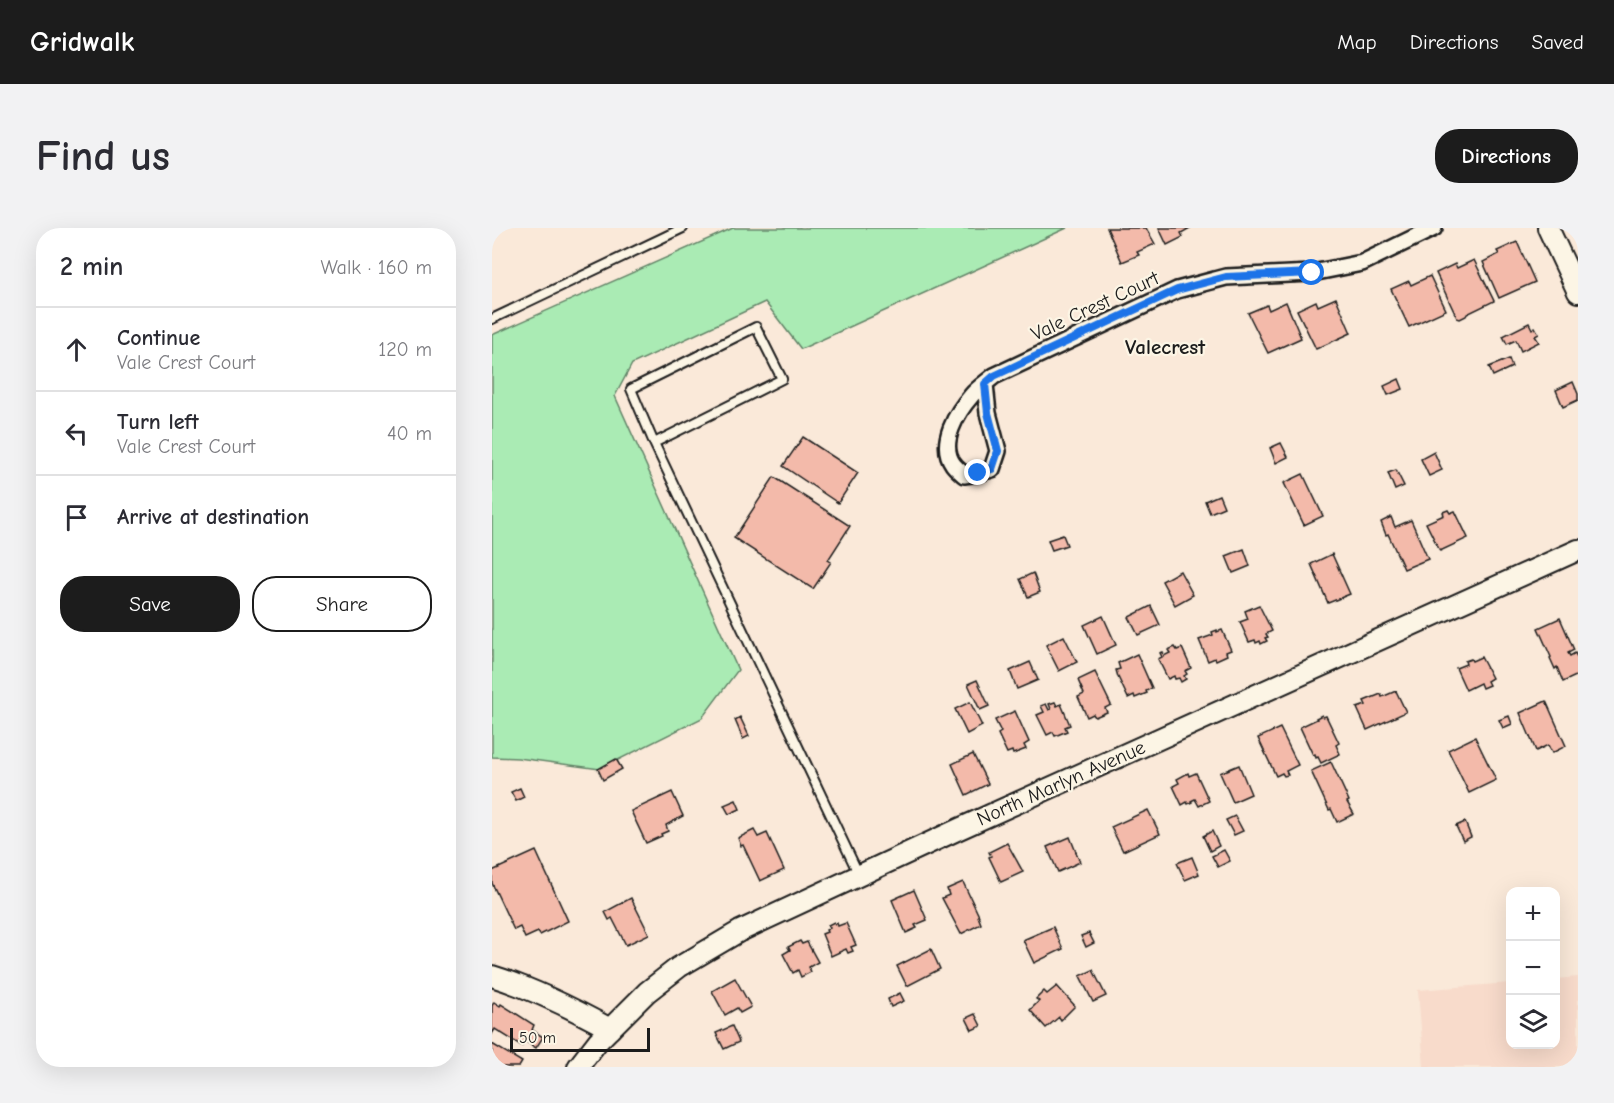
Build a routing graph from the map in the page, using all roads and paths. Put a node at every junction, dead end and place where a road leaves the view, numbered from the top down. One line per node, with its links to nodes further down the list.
1 (683, 228): 5 (lane)
2 (1434, 228): 6 (street, Vale Crest Court)
3 (1548, 228): 4 (street)
4 (1578, 292)
5 (492, 319)
6 (985, 384): 6 (street, Vale Crest Court)
7 (654, 443): 7 (lane); 9 (lane)
8 (1578, 550): 9 (street, North Marlyn Avenue)
9 (860, 876): 11 (street, North Marlyn Avenue)
10 (492, 976): 11 (street)
11 (610, 1029): 12 (street, North Marlyn Avenue)
12 (578, 1067)

